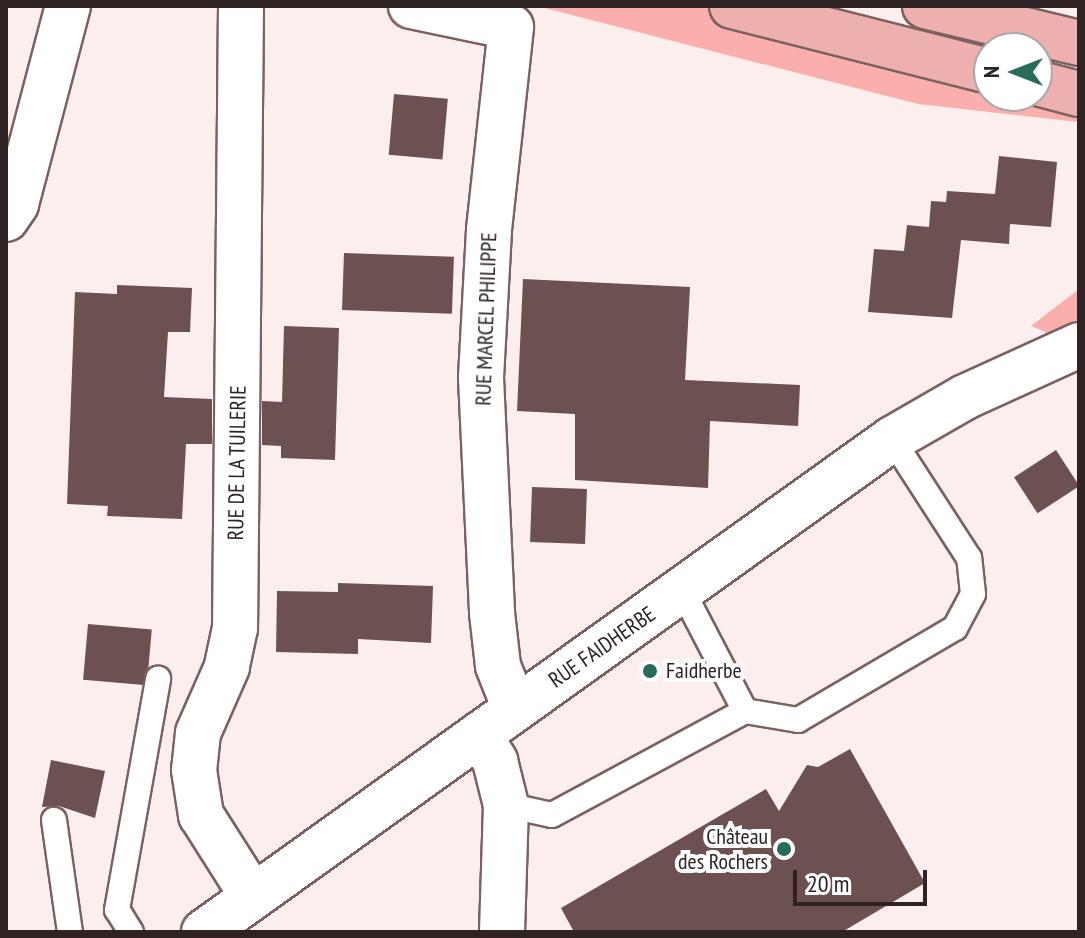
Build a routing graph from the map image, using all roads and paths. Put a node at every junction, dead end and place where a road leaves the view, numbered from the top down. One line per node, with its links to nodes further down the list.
1 (68, 6): 10 (street)
2 (241, 6): 22 (street, RUE DE LA TUILERIE)
3 (411, 6): 17 (street, RUE MARCEL PHILIPPE)
4 (732, 6): 7 (main road)
5 (925, 6): 6 (main road)
6 (1079, 43)
7 (973, 67)
8 (1053, 87): 9 (main road)
9 (1079, 94)
10 (6, 219)
11 (1079, 345): 13 (street, RUE FAIDHERBE)
12 (1079, 365): 13 (street, RUE FAIDHERBE)
13 (1010, 377): 14 (street, RUE FAIDHERBE)
14 (892, 439): 15 (street, RUE FAIDHERBE); 18 (lane)
15 (682, 590): 17 (street, RUE FAIDHERBE); 18 (lane)
16 (158, 679): 24 (lane)
17 (515, 709): 19 (street, RUE FAIDHERBE)
18 (745, 711): 20 (lane)
19 (479, 735): 20 (street); 22 (street, RUE FAIDHERBE)
20 (506, 805): 26 (street)
21 (54, 820): 23 (lane)
22 (253, 897): 25 (street, RUE FAIDHERBE)
23 (70, 932)
24 (131, 932)
25 (204, 932)
26 (502, 932)

